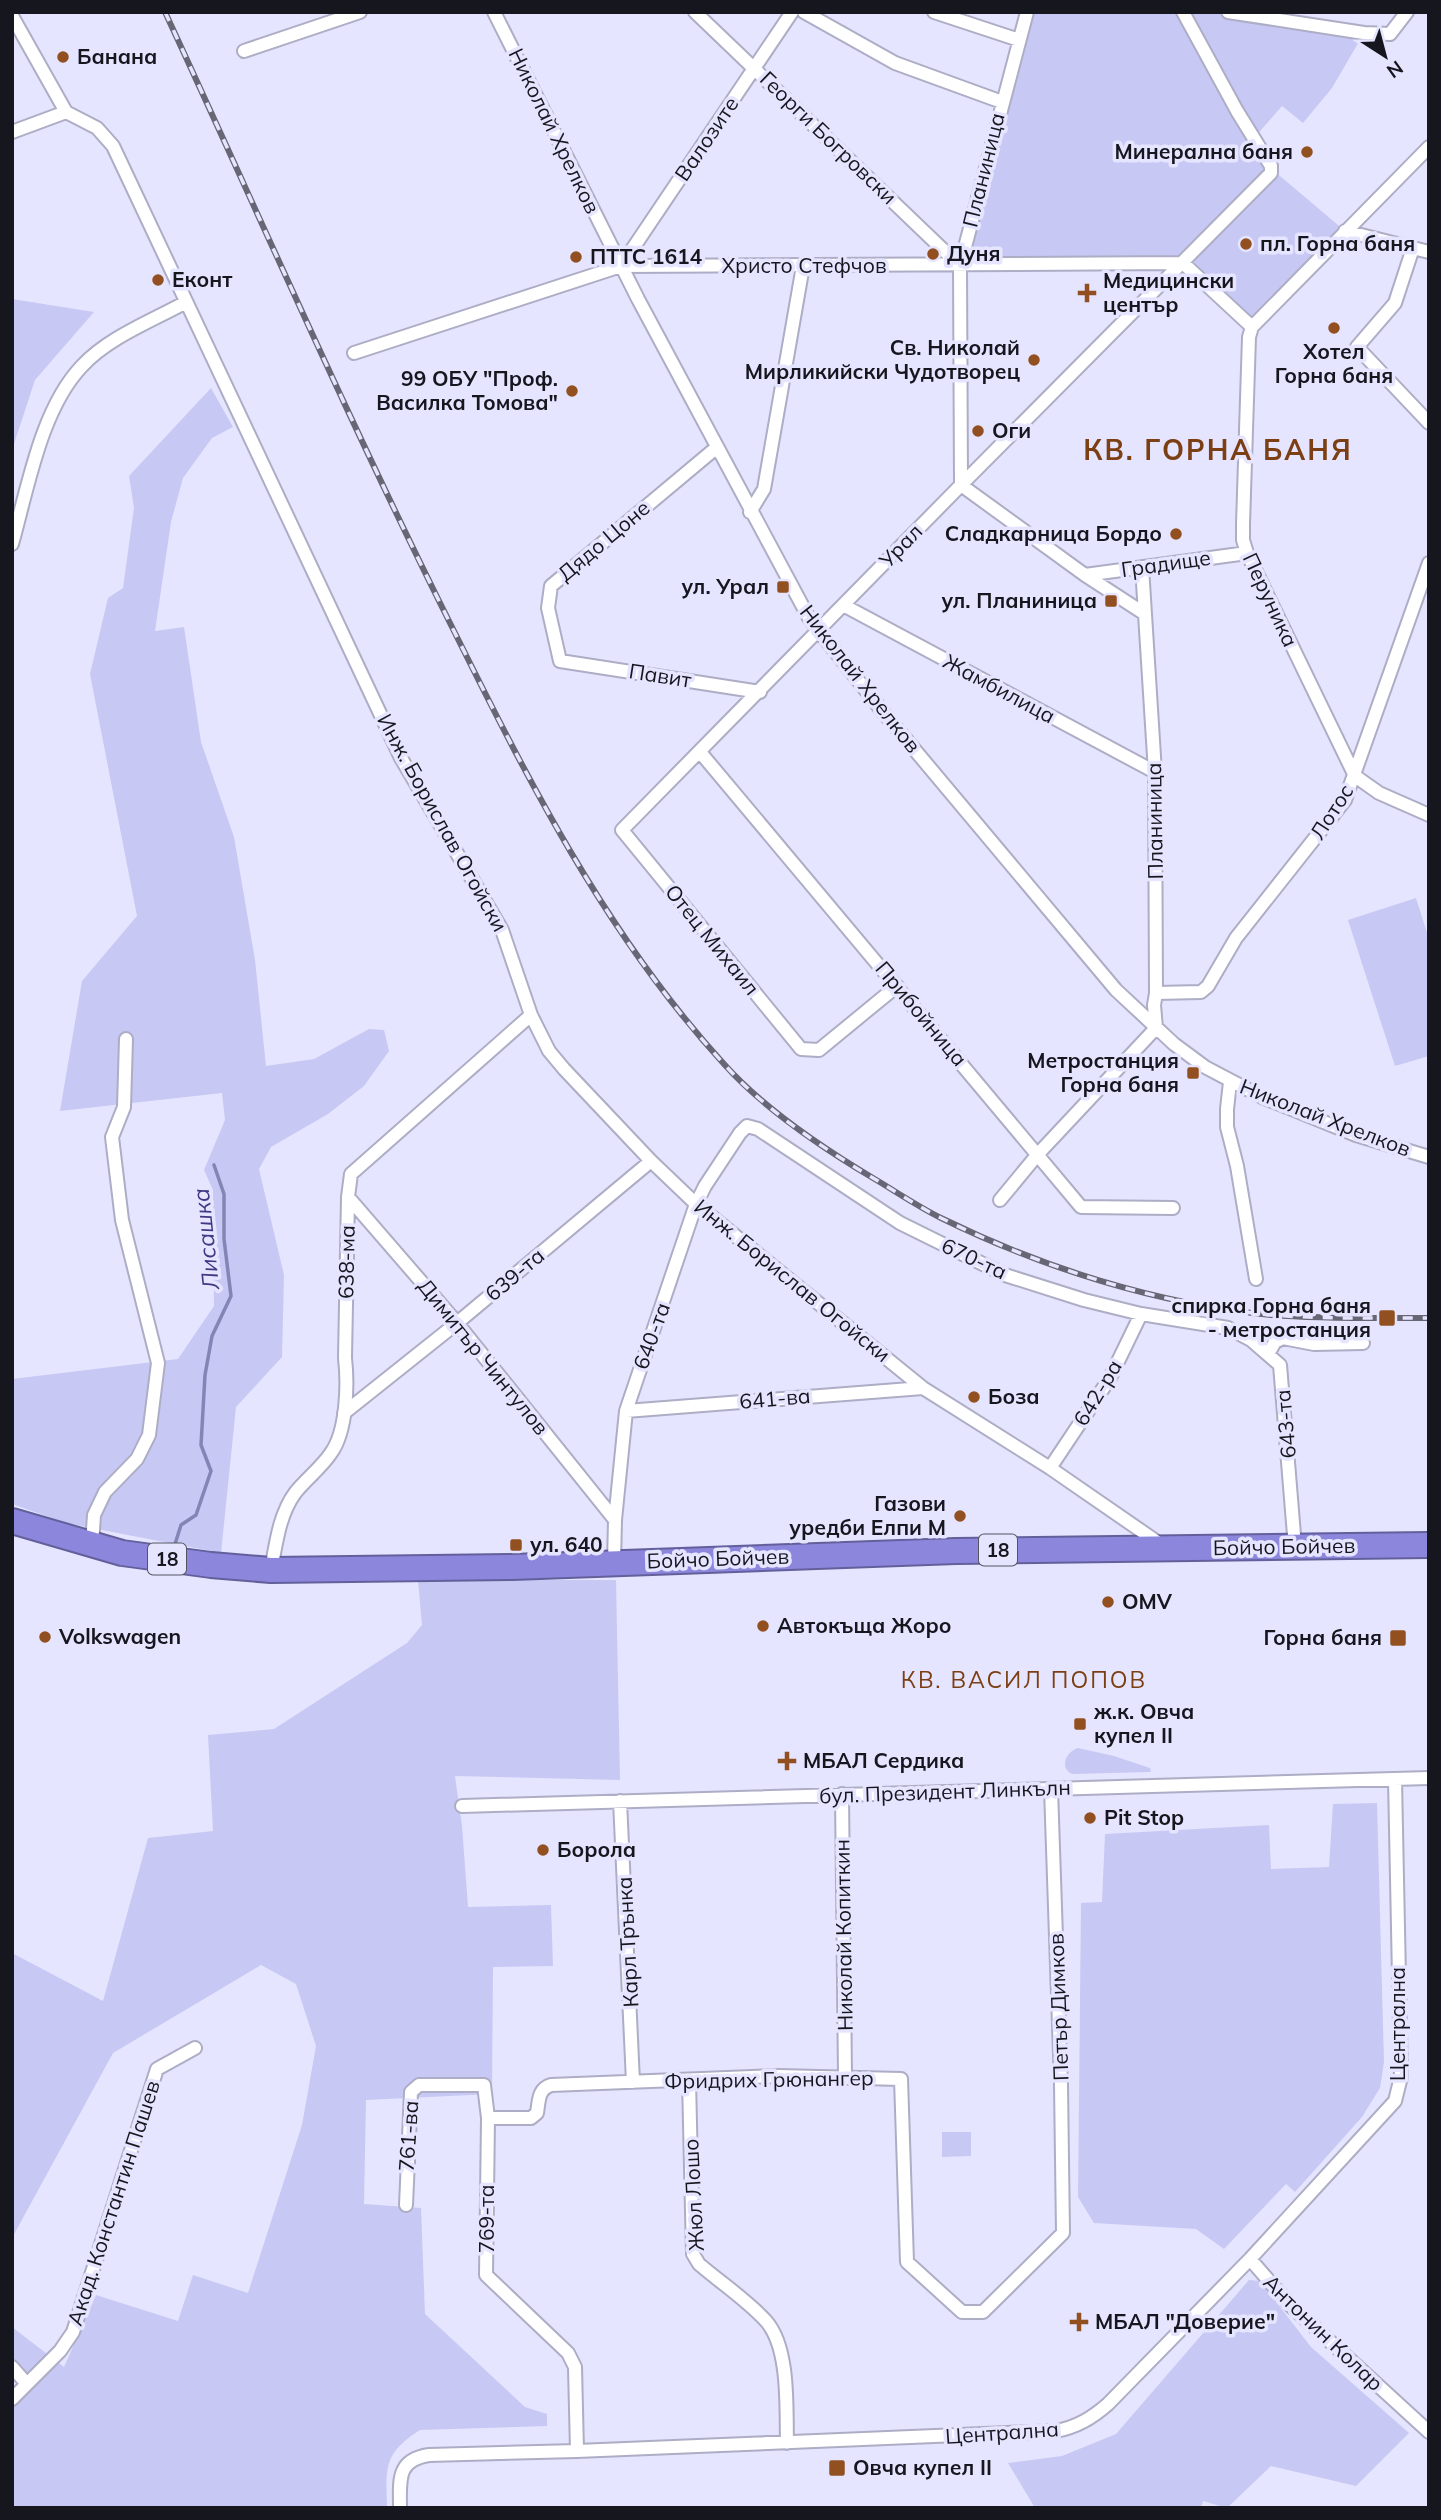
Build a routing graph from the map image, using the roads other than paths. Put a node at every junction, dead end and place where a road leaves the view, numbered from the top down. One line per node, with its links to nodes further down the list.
1 (360, 12): 14 (street)
2 (494, 12): 24 (street, Николай Хрелков)
3 (695, 12): 15 (street, Георги Богровски)
4 (792, 12): 15 (street, Валозите)
5 (804, 12): 16 (street)
6 (934, 12): 13 (street)
7 (1027, 12): 13 (street, Планиница)
8 (1183, 12): 23 (street, Урал)
9 (1228, 12): 12 (street)
10 (1407, 12): 12 (street)
11 (12, 16): 17 (street)
12 (1298, 18)
13 (1019, 40): 16 (street, Планиница)
14 (244, 51)
15 (755, 68): 24 (street, Валозите); 26 (street, Георги Богровски)
16 (1002, 102): 26 (street, Планиница)
17 (66, 112): 18 (street); 27 (street, Инж. Борислав Огойски)
18 (12, 132)
19 (1429, 147): 20 (street)
20 (1345, 231): 21 (street); 28 (street)
21 (1413, 248): 22 (street); 30 (street)
22 (1429, 252)
23 (1183, 263): 26 (street, Христо Стефчов); 28 (street); 32 (street, Урал)
24 (621, 266): 25 (street, Христо Стефчов); 29 (street, Христо Стефчов); 31 (street, Николай Хрелков)
25 (803, 266): 26 (street, Христо Стефчов); 33 (street)
26 (960, 266): 32 (street, Планиница)
27 (186, 302): 34 (street); 51 (street, Инж. Борислав Огойски)
28 (1252, 327): 35 (street, Перуника)
29 (354, 353)
30 (1429, 423)
31 (716, 448): 33 (street, Николай Хрелков); 42 (street, Дядо Цоне)
32 (961, 485): 38 (street); 39 (street, Урал)
33 (750, 512): 41 (street, Николай Хрелков)
34 (12, 544)
35 (1247, 553): 37 (street, Градище); 46 (street, Перуника)
36 (1429, 564): 46 (street, Лотос)
37 (1142, 567): 38 (street, Градище); 40 (street, Планиница)
38 (1085, 575): 40 (street)
39 (843, 606): 41 (street, Урал); 45 (street, Жамбилица)
40 (1145, 614): 45 (street, Планиница)
41 (818, 632): 43 (street, Урал); 52 (street, Николай Хрелков)
42 (560, 661): 43 (street, Павит)
43 (760, 692): 44 (street, Урал)
44 (699, 752): 48 (street, Урал); 49 (street, Прибойница)
45 (1155, 772): 50 (street, Планиница)
46 (1355, 776): 47 (street); 50 (street, Лотос)
47 (1429, 815)
48 (622, 830): 49 (street, Отец Михаил)
49 (897, 986): 56 (street, Прибойница)
50 (1156, 993): 52 (street, Планиница)
51 (531, 1015): 58 (street, Инж. Борислав Огойски); 59 (street, 638-ма)
52 (1156, 1028): 54 (street, Николай Хрелков); 56 (street)
53 (126, 1039): 75 (street)
54 (1230, 1082): 57 (street, Николай Хрелков); 63 (street)
55 (747, 1126): 61 (street, 640-та); 64 (street, 670-та)
56 (1038, 1154): 60 (street); 62 (street, Прибойница)
57 (1429, 1157)
58 (651, 1161): 61 (street, Инж. Борислав Огойски); 65 (street, 639-та)
59 (348, 1196): 65 (street, Димитър Чинтулов); 71 (street, 638-ма)
60 (1000, 1200)
61 (696, 1204): 69 (street, Инж. Борислав Огойски); 70 (street, 640-та)
62 (1173, 1208)
63 (1256, 1279)
64 (1141, 1314): 66 (street, 670-та); 72 (street, 642-ра)
65 (457, 1323): 71 (street, 639-та); 73 (street, Димитър Чинтулов)
66 (1228, 1328): 68 (street, 643-та)
67 (1363, 1343): 68 (street)
68 (1268, 1354): 77 (street, 643-та)
69 (923, 1388): 70 (street, 641-ва); 72 (street, Инж. Борислав Огойски)
70 (626, 1411): 73 (street, 640-та)
71 (344, 1413): 80 (street, 638-ма)
72 (1050, 1468): 78 (street, Инж. Борислав Огойски)
73 (615, 1520): 79 (street, 640-та)
74 (12, 1521): 75 (highway, Бойчо Бойчев / 18)
75 (92, 1544): 80 (highway, Бойчо Бойчев / 18)
76 (1429, 1545): 77 (highway, Бойчо Бойчев / 18)
77 (1295, 1547): 78 (highway, Бойчо Бойчев / 18)
78 (1166, 1548): 79 (highway, Бойчо Бойчев / 18)
79 (614, 1563): 80 (highway, Бойчо Бойчев / 18)
80 (271, 1570)
81 (1395, 1779): 82 (street, бул. Президент Линкълн); 83 (street, бул. Президент Линкълн); 93 (street, Централна)
82 (1429, 1779)
83 (1051, 1789): 84 (street, бул. Президент Линкълн); 94 (street, Петър Димков)
84 (842, 1794): 85 (street, бул. Президент Линкълн); 88 (street, Николай Копиткин)
85 (620, 1801): 86 (street, бул. Президент Линкълн); 90 (street, Карл Трънка)
86 (462, 1805)
87 (195, 2048): 96 (street, Акад. Константин Пашев)
88 (845, 2076): 89 (street, Фридрих Грюнангер); 94 (street, Фридрих Грюнангер)
89 (688, 2080): 90 (street, Фридрих Грюнангер); 99 (street, Жюл Лошо)
90 (634, 2082): 91 (street, Фридрих Грюнангер)
91 (488, 2118): 92 (street, 761-ва); 100 (street, 769-та)
92 (405, 2205)
93 (1250, 2259): 98 (street, Антонин Колар); 99 (street, Централна)
94 (961, 2312)
95 (12, 2367): 96 (street)
96 (27, 2384): 97 (street, Акад. Константин Пашев)
97 (12, 2399)
98 (1429, 2432)
99 (787, 2443): 100 (street, Централна)
100 (577, 2451): 101 (street, Централна)
101 (400, 2508)

